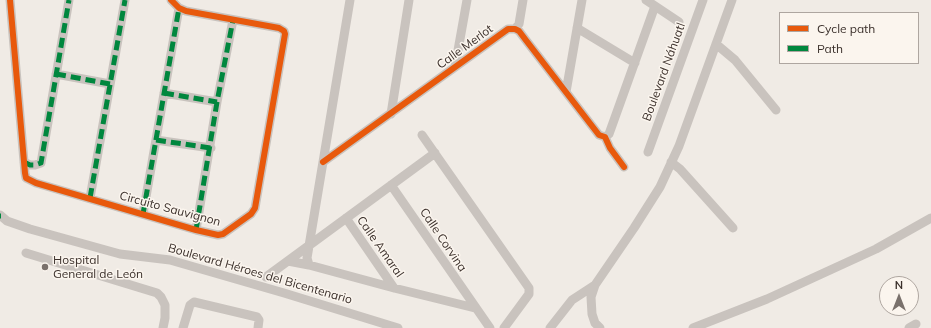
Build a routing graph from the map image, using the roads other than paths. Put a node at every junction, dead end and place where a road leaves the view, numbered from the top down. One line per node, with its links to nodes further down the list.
1 (10, 0): 37 (street, Circuito Sauvignon)
2 (69, 0): 22 (street)
3 (125, 0): 23 (street)
4 (170, 0): 14 (street, Circuito Sauvignon)
5 (350, 0): 32 (street)
6 (409, 0): 28 (street)
7 (467, 0): 21 (street, Calle Merlot)
8 (523, 0): 18 (street)
9 (582, 0): 17 (street)
10 (646, 0): 13 (street)
11 (703, 0): 35 (street, Boulevard Náhuatl)
12 (732, 0): 19 (street)
13 (655, 6): 16 (street); 20 (street)
14 (179, 8): 15 (street, Circuito Sauvignon); 25 (street)
15 (233, 20): 26 (street); 49 (street, Circuito Sauvignon)
16 (679, 22)
17 (577, 28): 20 (street); 24 (street)
18 (515, 29): 21 (street, Calle Merlot); 24 (street)
19 (716, 44): 27 (street); 39 (street)
20 (635, 63): 30 (street)
21 (455, 67): 28 (street, Calle Merlot)
22 (56, 74): 23 (street); 37 (street)
23 (110, 84): 42 (street)
24 (566, 92): 30 (street)
25 (164, 93): 26 (street); 31 (street)
26 (217, 102): 33 (street)
27 (776, 110)
28 (391, 114): 34 (street, Calle Merlot)
29 (422, 135): 36 (street)
30 (605, 137): 40 (street)
31 (156, 140): 33 (street); 43 (street)
32 (327, 142): 34 (street); 38 (street)
33 (211, 148): 49 (street)
34 (338, 152): 38 (street, Calle Merlot)
35 (648, 152)
36 (434, 153): 41 (street); 65 (street)
37 (24, 162): 42 (street, Circuito Sauvignon)
38 (323, 162): 47 (street)
39 (671, 162): 48 (street); 56 (street)
40 (624, 167)
41 (391, 185): 45 (street); 58 (street, Calle Corvina)
42 (90, 198): 43 (street, Circuito Sauvignon)
43 (143, 214): 49 (street, Circuito Sauvignon)
44 (0, 215): 63 (street, Boulevard Héroes del Bicentenario)
45 (346, 218): 50 (street); 57 (street, Calle Amaral)
46 (931, 218): 67 (street)
47 (314, 221): 50 (street); 51 (street)
48 (733, 228)
49 (196, 230)
50 (326, 233): 51 (street)
51 (309, 245): 53 (street); 54 (street)
52 (26, 253): 60 (street)
53 (288, 261): 54 (street); 55 (street)
54 (309, 265): 57 (street)
55 (266, 277)
56 (595, 285): 59 (street); 66 (street)
57 (394, 288): 58 (street)
58 (476, 308): 64 (street, Calle Corvina)
59 (596, 326)
60 (163, 328)
61 (183, 328): 62 (street)
62 (258, 328)
63 (398, 328)
64 (490, 328)
65 (504, 328)
66 (550, 328)
67 (693, 328)

